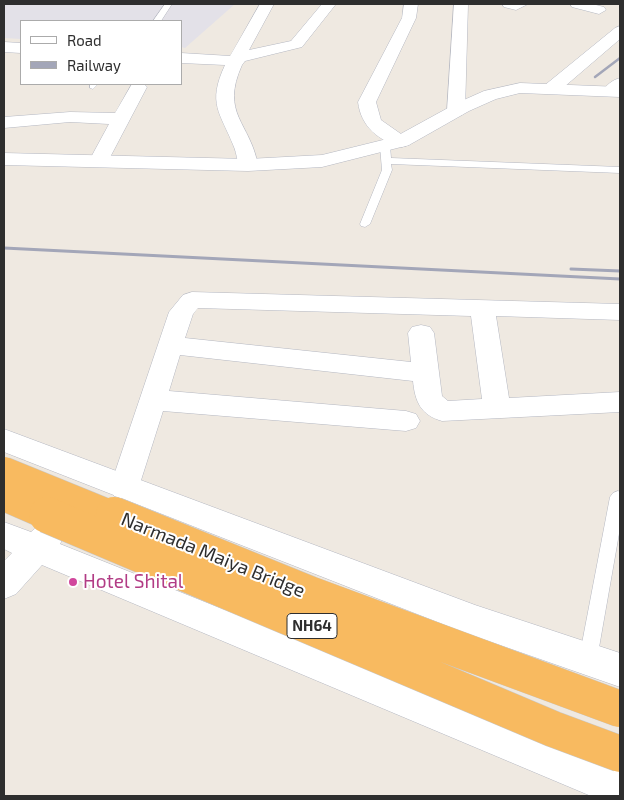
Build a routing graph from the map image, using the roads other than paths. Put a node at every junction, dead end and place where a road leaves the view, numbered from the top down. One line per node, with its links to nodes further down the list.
1 (168, 4): 10 (lane)
2 (267, 4): 15 (street)
3 (329, 4): 15 (street)
4 (411, 4): 22 (street)
5 (509, 4): 6 (street)
6 (521, 4)
7 (577, 4): 9 (street)
8 (461, 9): 19 (street)
9 (599, 10)
10 (158, 20)
11 (615, 36): 17 (street)
12 (4, 47): 13 (street)
13 (20, 48)
14 (182, 58): 15 (street)
15 (238, 59): 25 (street)
16 (138, 87): 20 (street)
17 (551, 89): 18 (street); 19 (street)
18 (617, 89)
19 (456, 111): 22 (street)
20 (121, 119): 21 (street); 24 (street)
21 (4, 123)
22 (391, 149): 25 (street); 26 (lane); 27 (lane)
23 (4, 159): 24 (street)
24 (99, 161): 25 (street)
25 (248, 165)
26 (620, 170)
27 (364, 224)
28 (482, 307): 29 (street); 31 (street); 35 (street)
29 (620, 312)
30 (421, 333): 32 (street)
31 (171, 346): 32 (street); 33 (street)
32 (424, 373): 35 (street)
33 (153, 400): 36 (street); 40 (street)
34 (620, 402): 35 (street)
35 (498, 409)
36 (406, 421)
37 (4, 440): 38 (street)
38 (74, 467): 40 (street); 43 (street)
39 (4, 471): 47 (highway, Narmada Maiya Bridge / NH64, bridge)
40 (116, 483): 43 (street); 45 (street)
41 (4, 496): 48 (highway, NH64, bridge)
42 (618, 497): 45 (lane)
43 (12, 538): 44 (street); 49 (street)
44 (4, 584)
45 (588, 659): 46 (street)
46 (620, 670)
47 (620, 709)
48 (620, 754)
49 (620, 788)

